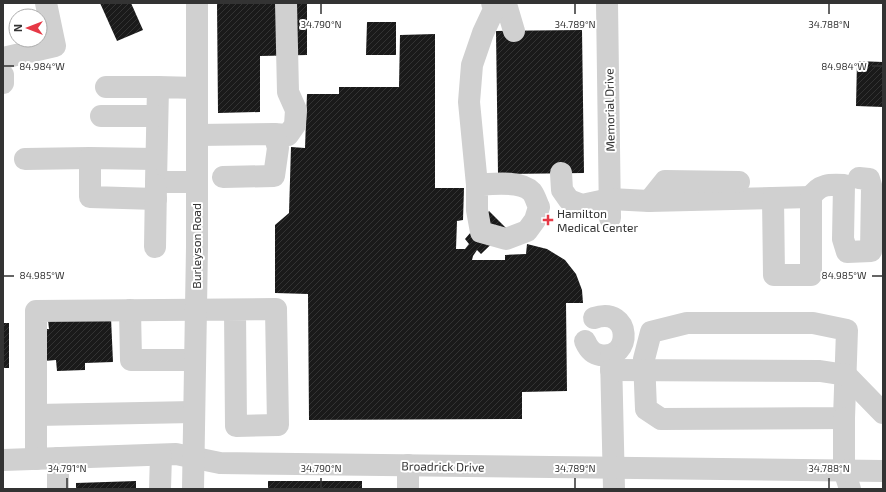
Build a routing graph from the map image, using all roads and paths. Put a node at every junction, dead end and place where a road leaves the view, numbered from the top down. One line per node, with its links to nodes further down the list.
1 (46, 3): 7 (street)
2 (197, 3): 12 (street, Burleyson Road)
3 (286, 3): 15 (street)
4 (495, 3): 6 (street); 25 (street)
5 (607, 3): 30 (street, Memorial Drive)
6 (514, 31)
7 (3, 58)
8 (3, 75): 9 (street)
9 (3, 83)
10 (106, 87): 11 (street)
11 (158, 88): 12 (street); 14 (street)
12 (197, 88): 16 (street, Burleyson Road)
13 (101, 116): 14 (street)
14 (158, 116): 19 (street)
15 (274, 134): 16 (street); 21 (street)
16 (197, 135): 23 (street, Burleyson Road)
17 (90, 158): 18 (street); 19 (street); 26 (street)
18 (25, 159)
19 (156, 159): 26 (street)
20 (561, 173): 30 (street)
21 (223, 177)
22 (859, 178): 27 (street)
23 (197, 182): 26 (street); 33 (street, Burleyson Road)
24 (739, 182): 29 (street)
25 (477, 185)
26 (156, 190): 31 (street)
27 (811, 197): 28 (street); 28 (street)
28 (773, 198): 29 (street)
29 (649, 202): 30 (street)
30 (610, 208)
31 (155, 247)
32 (130, 310): 33 (street); 37 (street); 43 (street)
33 (196, 310): 34 (street); 37 (street, Burleyson Road)
34 (235, 310): 34 (street)
35 (594, 318): 38 (street)
36 (585, 341): 38 (street)
37 (195, 360): 41 (street, Burleyson Road)
38 (611, 362): 39 (street); 51 (street)
39 (644, 370): 40 (street); 40 (street); 44 (street)
40 (846, 376): 42 (street); 44 (street)
41 (194, 412): 43 (street); 47 (street, Burleyson Road)
42 (883, 413)
43 (36, 415): 48 (street)
44 (844, 418): 53 (street)
45 (160, 455): 46 (street, Broadrick Drive); 47 (street, Broadrick Drive); 55 (street)
46 (58, 458): 48 (street, Broadrick Drive); 54 (street)
47 (193, 458): 50 (street, Broadrick Drive); 56 (street, Burleyson Road)
48 (36, 459): 49 (street, Broadrick Drive)
49 (3, 460)
50 (408, 465): 51 (street, Broadrick Drive); 57 (street)
51 (613, 468): 53 (street, Broadrick Drive); 58 (street)
52 (883, 471): 53 (street, Broadrick Drive)
53 (847, 480)
54 (58, 489)
55 (160, 489)
56 (193, 489)
57 (408, 489)
58 (614, 489)

